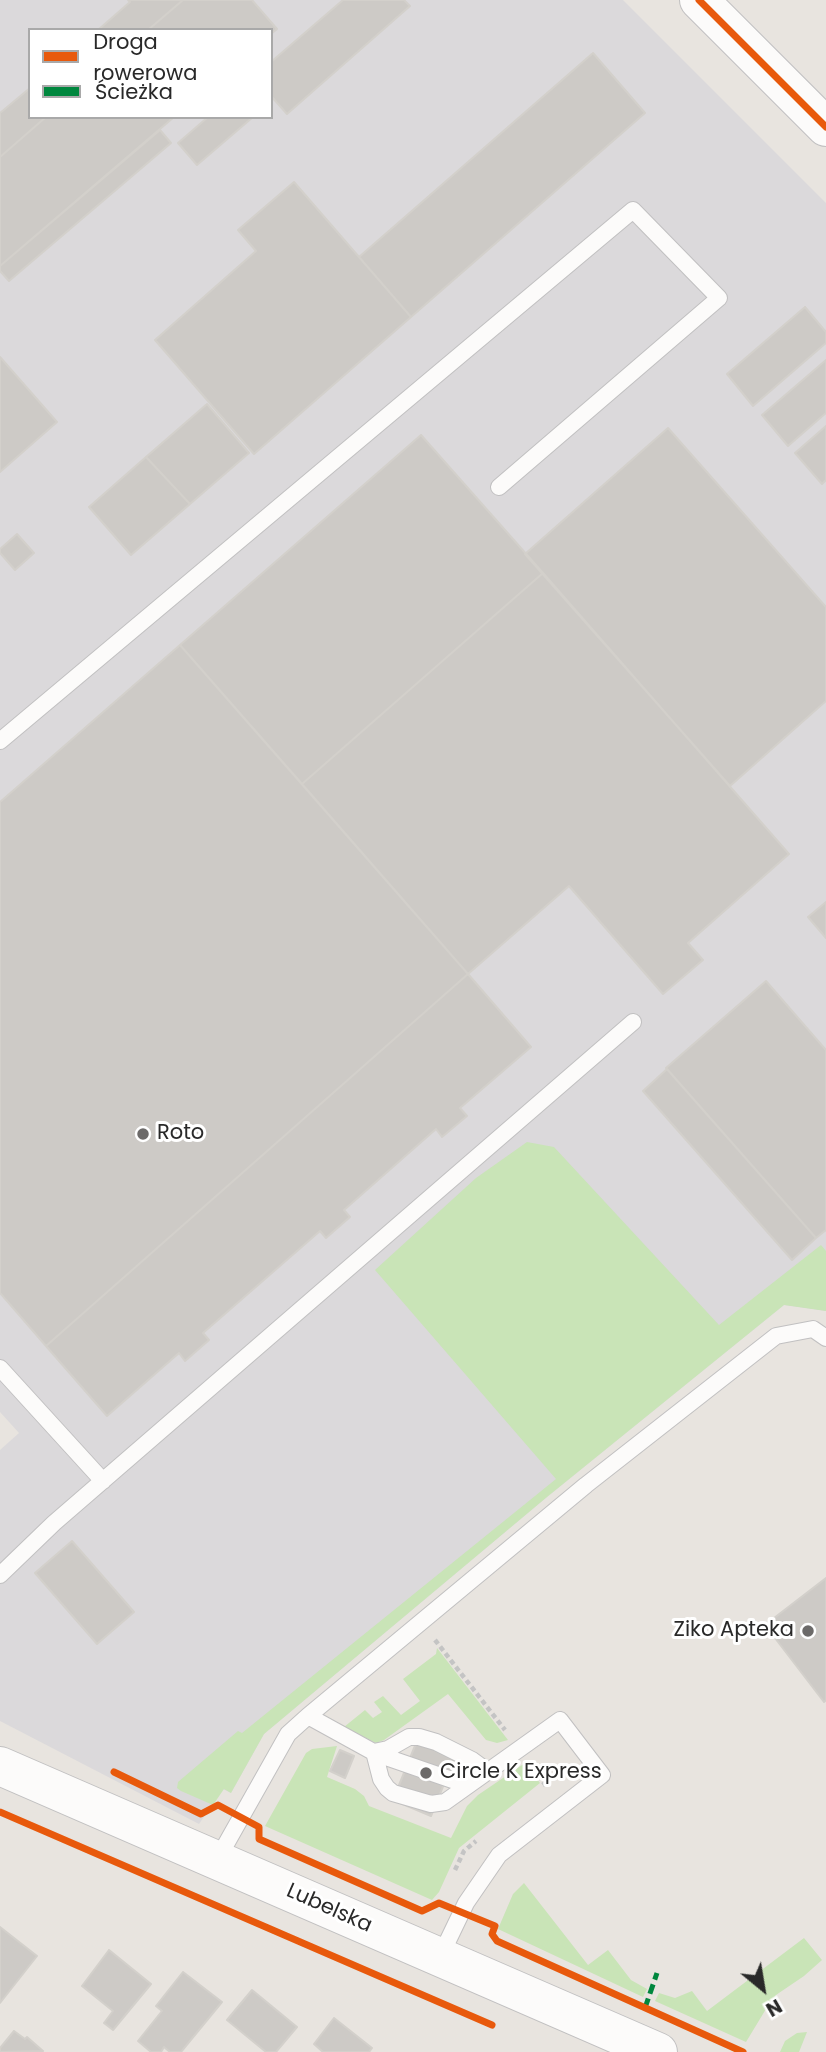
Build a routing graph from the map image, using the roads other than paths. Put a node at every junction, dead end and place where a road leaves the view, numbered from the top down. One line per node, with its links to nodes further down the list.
1 (699, 0): 2 (main road)
2 (826, 127)
3 (499, 487): 4 (lane)
4 (0, 741)
5 (633, 1022): 8 (lane)
6 (826, 1338): 10 (lane)
7 (0, 1368): 8 (lane)
8 (103, 1481): 9 (lane)
9 (0, 1575)
10 (307, 1716): 11 (lane); 15 (lane)
11 (374, 1752): 13 (lane); 14 (lane); 14 (lane)
12 (0, 1766): 15 (main road, Lubelska)
13 (487, 1771): 14 (lane); 16 (lane)
14 (472, 1781)
15 (217, 1860): 16 (main road, Lubelska)
16 (440, 1957): 17 (main road, Lubelska)
17 (658, 2052)

